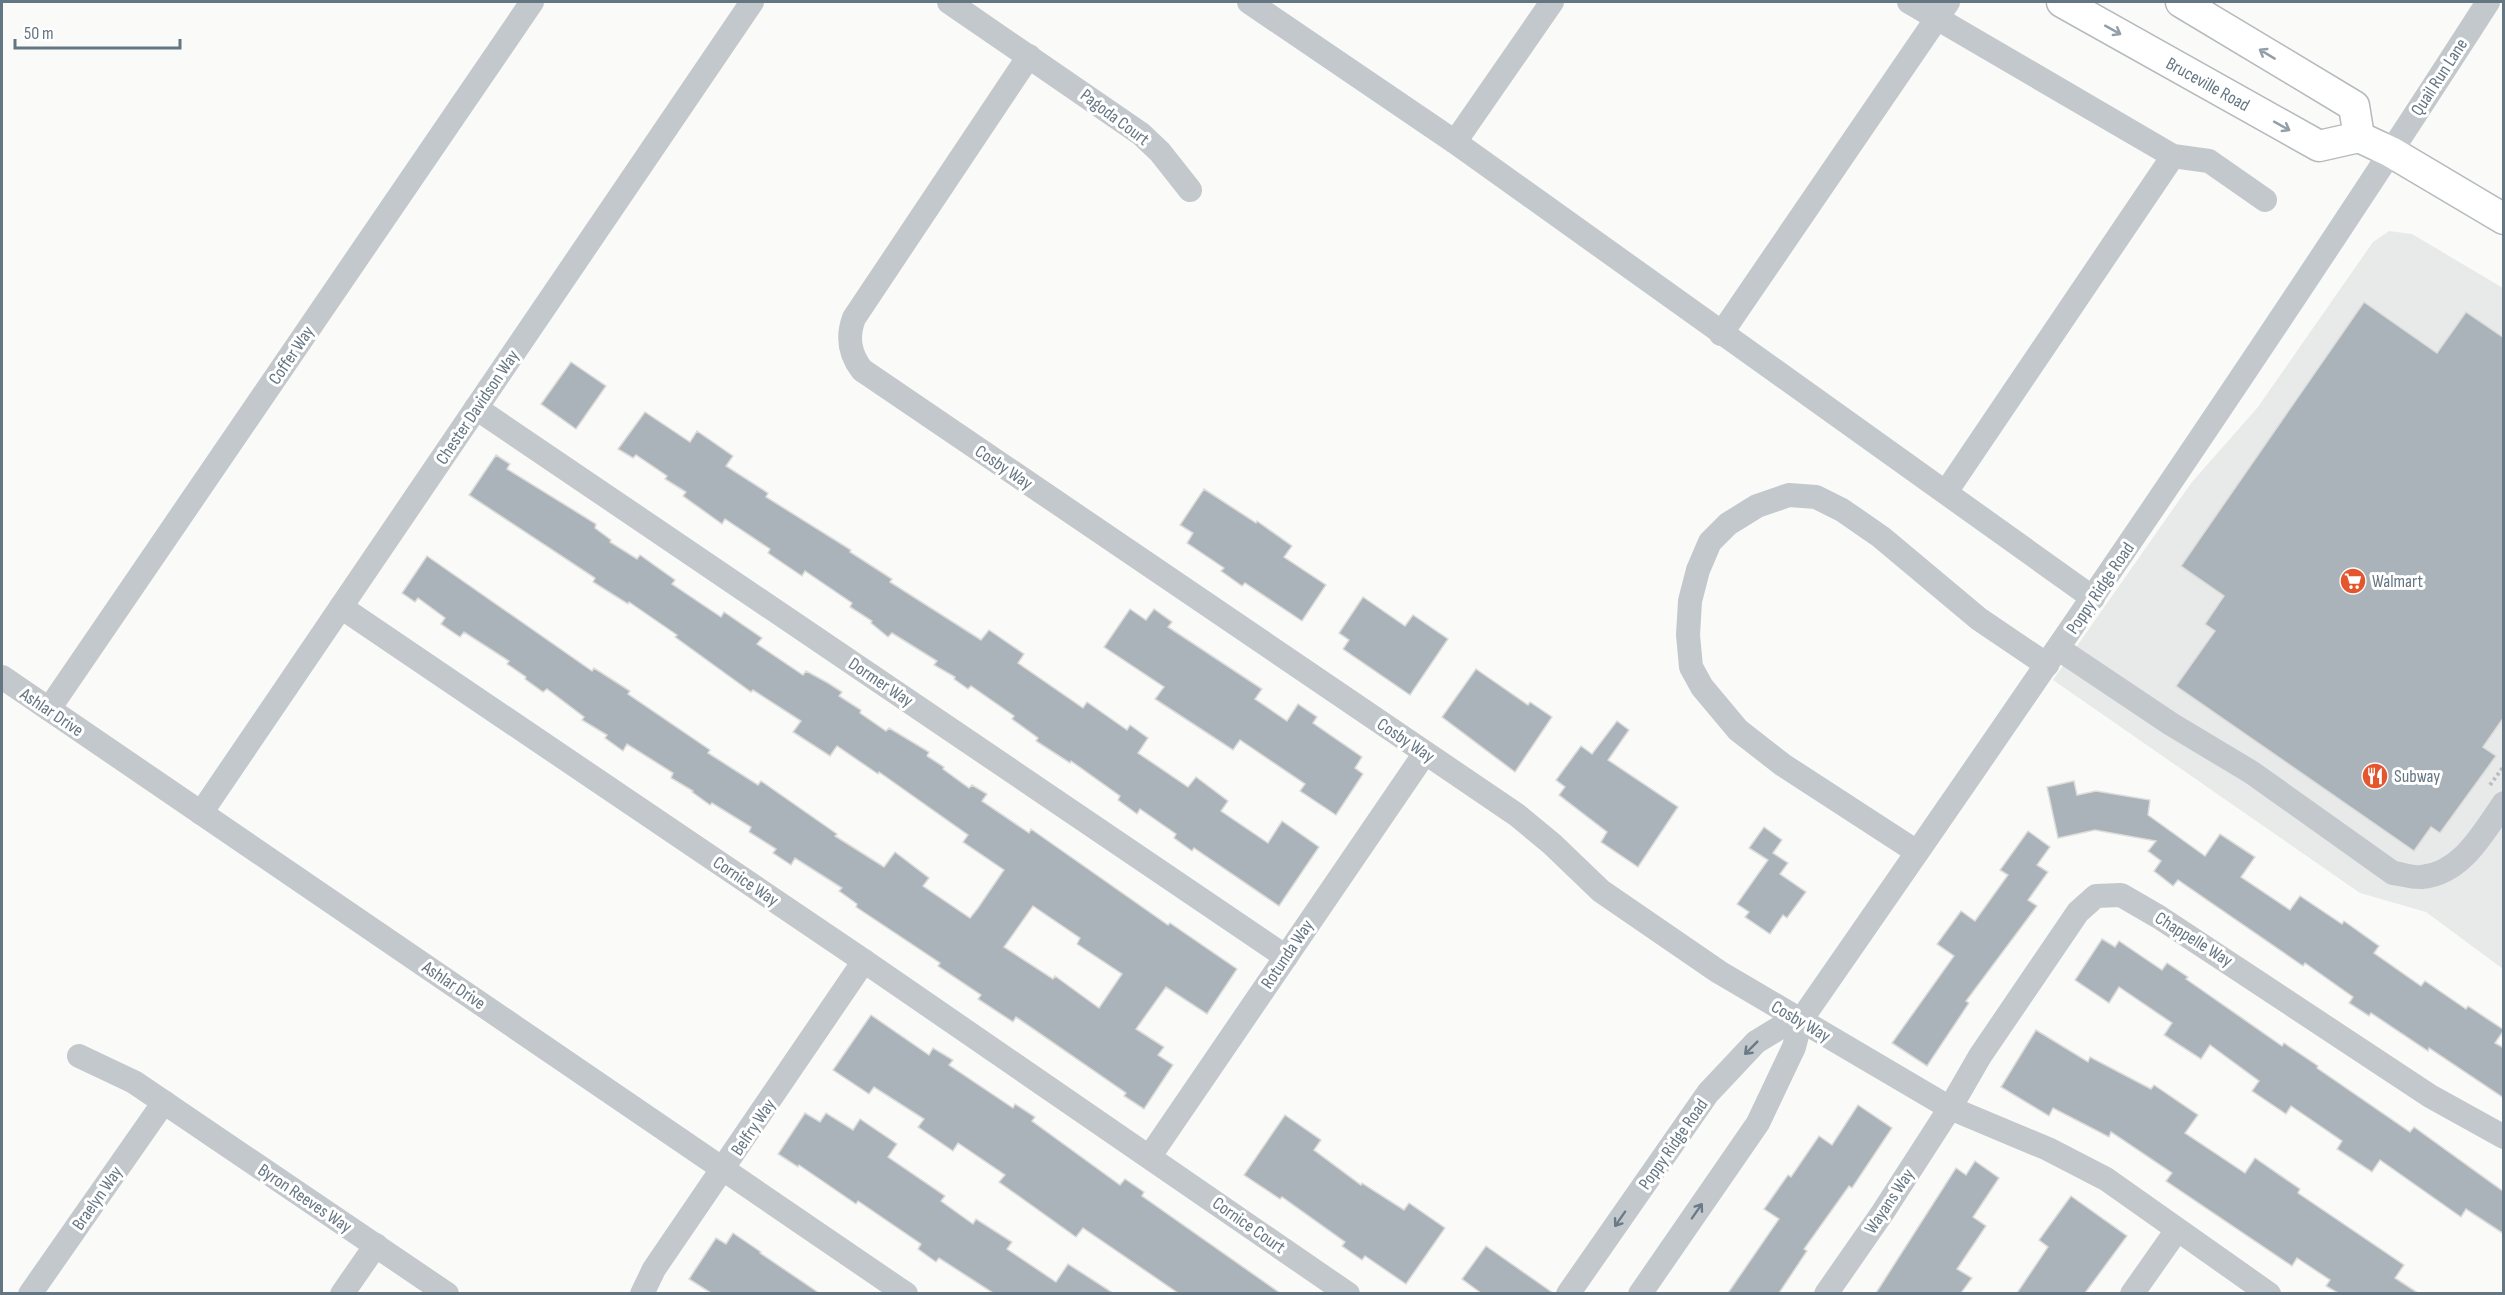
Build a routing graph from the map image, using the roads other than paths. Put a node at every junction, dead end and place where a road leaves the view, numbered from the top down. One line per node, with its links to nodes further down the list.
1 (532, 2): 26 (street, Coffer Way)
2 (752, 2): 20 (street, Chester Davidson Way)
3 (949, 2): 11 (street, Pagoda Court)
4 (1249, 2): 13 (street)
5 (1552, 2): 13 (street)
6 (1910, 2): 10 (street)
7 (2062, 2): 12 (main road, Bruceville Road, one-way to 12)
8 (2181, 2): 12 (main road, one-way to 8)
9 (2488, 2): 14 (street, Quail Run Lane)
10 (1942, 9): 15 (street); 19 (street)
11 (1029, 56): 16 (street, Pagoda Court); 27 (street, Cosby Way)
12 (2359, 137): 14 (main road)
13 (1455, 142): 19 (street)
14 (2391, 152): 18 (main road); 22 (street, Poppy Ridge Road)
15 (2173, 156): 17 (street); 21 (street)
16 (1190, 190)
17 (2265, 200)
18 (2504, 219)
19 (1721, 334): 21 (street)
20 (476, 408): 23 (street, Chester Davidson Way); 31 (street, Dormer Way)
21 (1946, 492): 22 (street)
22 (2093, 598): 24 (street, Poppy Ridge Road)
23 (341, 607): 29 (street, Chester Davidson Way); 32 (street, Cornice Way)
24 (2053, 657): 28 (street); 30 (street, Poppy Ridge Road); 30 (street)
25 (2, 677): 26 (street, Ashlar Drive)
26 (49, 709): 29 (street, Ashlar Drive)
27 (1425, 753): 31 (street, Rotunda Way); 33 (street, Cosby Way)
28 (2504, 803)
29 (201, 813): 39 (street, Ashlar Drive)
30 (1917, 852): 33 (street, Poppy Ridge Road)
31 (1286, 957): 38 (street, Rotunda Way)
32 (864, 961): 38 (street, Cornice Way); 39 (street, Belfry Way)
33 (1801, 1020): 36 (street, Cosby Way); 48 (street, Poppy Ridge Road, one-way to 48); 49 (street, Poppy Ridge Road, one-way to 33)
34 (80, 1056): 35 (street, Byron Reeves Way)
35 (164, 1102): 41 (street, Byron Reeves Way); 42 (street, Braelyn Way)
36 (1950, 1108): 37 (street, Chappelle Way); 40 (street, Cosby Way); 50 (street, Wayans Way)
37 (2504, 1137)
38 (1150, 1156): 47 (street, Cornice Court)
39 (724, 1169): 45 (street, Belfry Way); 46 (street, Ashlar Drive)
40 (2177, 1230): 51 (street); 52 (street, Cosby Way)
41 (376, 1245): 43 (street); 44 (street, Byron Reeves Way)
42 (30, 1293)
43 (342, 1293)
44 (447, 1293)
45 (642, 1293)
46 (906, 1293)
47 (1348, 1293)
48 (1569, 1293)
49 (1640, 1293)
50 (1826, 1293)
51 (2132, 1293)
52 (2270, 1293)

